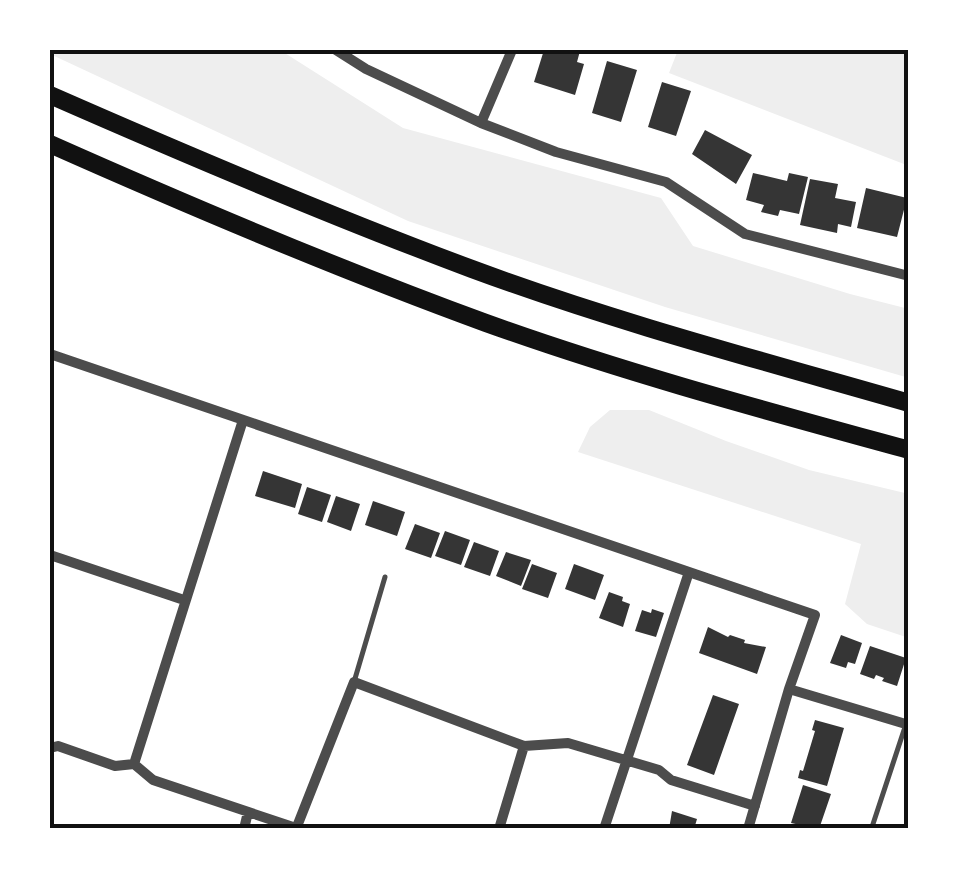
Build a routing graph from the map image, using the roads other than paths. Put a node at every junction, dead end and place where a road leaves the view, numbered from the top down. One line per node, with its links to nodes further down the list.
1 (336, 50): 4 (street)
2 (512, 50): 4 (street)
3 (50, 95): 8 (highway)
4 (481, 124): 6 (street)
5 (50, 144): 10 (highway)
6 (909, 276)
7 (50, 354): 9 (street)
8 (909, 403)
9 (243, 420): 12 (street); 14 (street)
10 (909, 450)
11 (50, 554): 14 (street)
12 (688, 572): 16 (street); 20 (street)
13 (384, 577): 15 (lane)
14 (184, 600): 21 (street)
15 (354, 682): 18 (street); 25 (street)
16 (789, 689): 17 (street); 22 (street)
17 (908, 725): 24 (lane)
18 (524, 746): 20 (street); 27 (street)
19 (50, 748): 21 (street)
20 (628, 762): 22 (street); 28 (street)
21 (134, 764): 23 (street)
22 (756, 806): 29 (street)
23 (248, 812): 25 (street); 26 (street)
24 (873, 824)
25 (296, 828)
26 (244, 829)
27 (499, 829)
28 (604, 829)
29 (748, 829)

